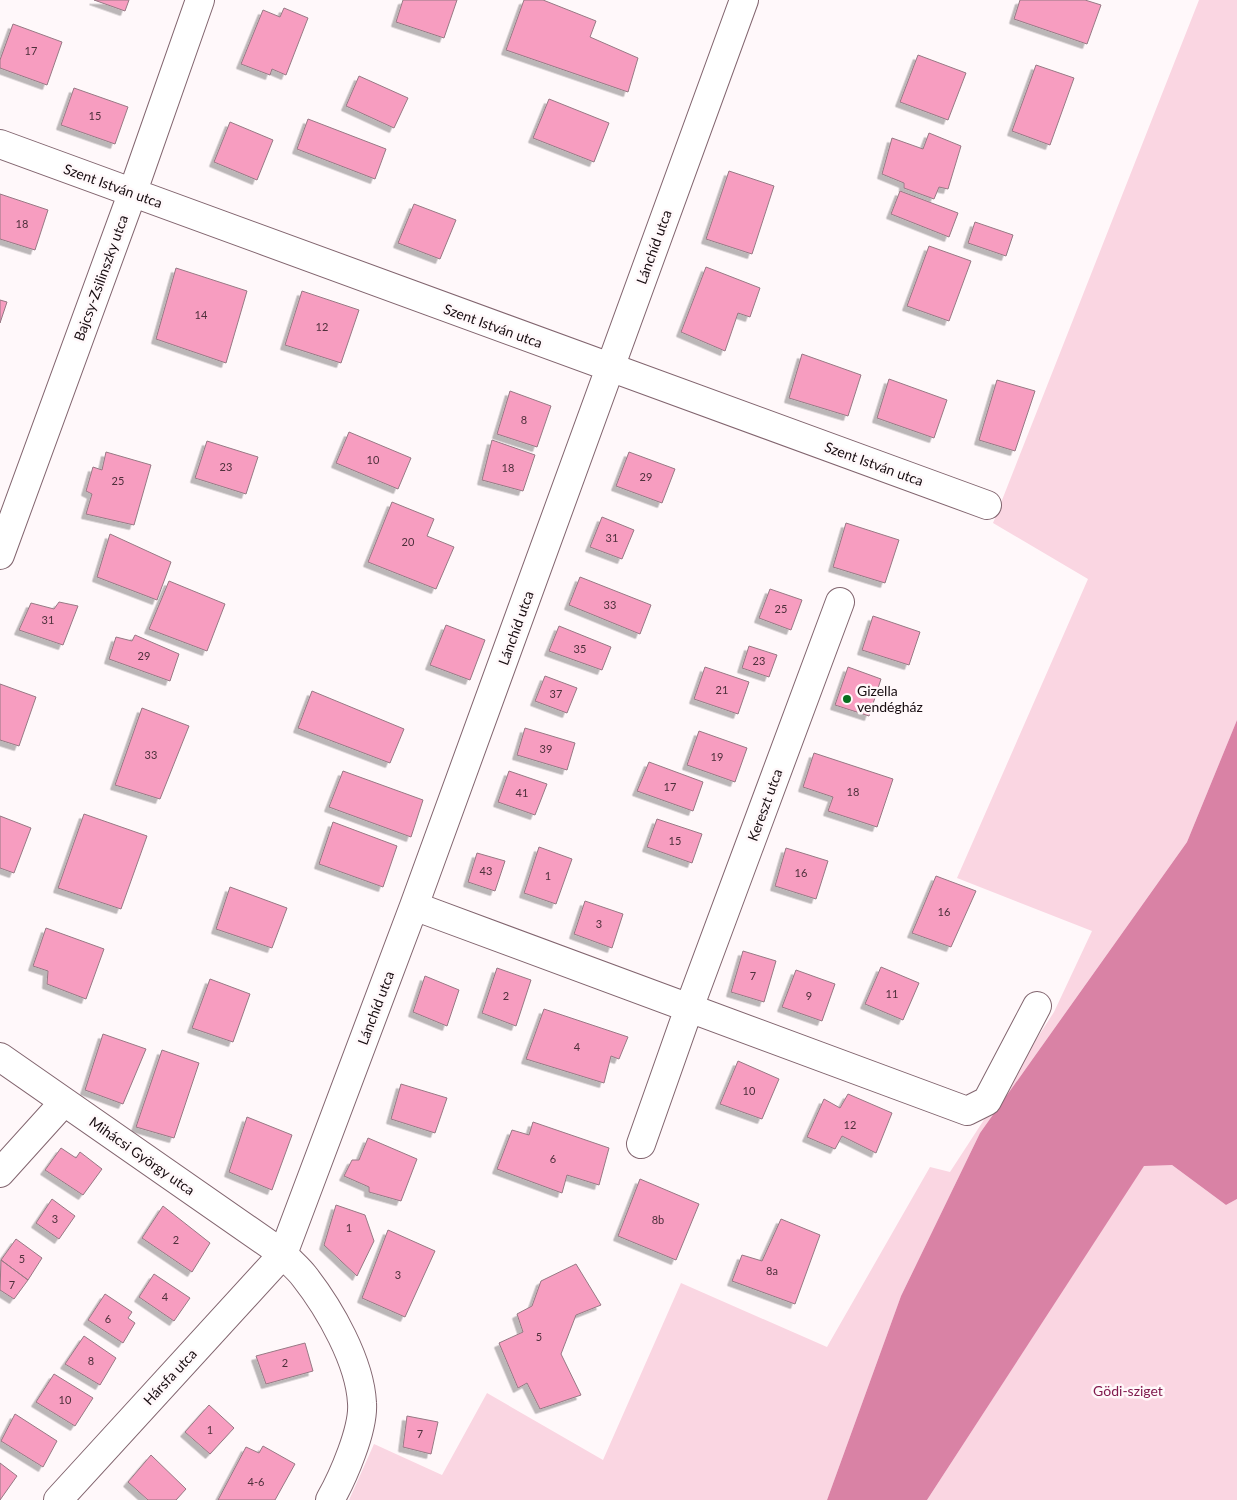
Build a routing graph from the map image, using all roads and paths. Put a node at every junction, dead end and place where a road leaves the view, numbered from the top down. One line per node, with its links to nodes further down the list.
1 (200, 0): 4 (street, Bajcsy-Zsilinszky utca)
2 (744, 0): 5 (street, Lánchíd utca)
3 (0, 144): 4 (street, Szent István utca)
4 (132, 194): 5 (street, Szent István utca); 7 (street, Bajcsy-Zsilinszky utca)
5 (610, 368): 6 (street, Szent István utca); 9 (street, Lánchíd utca)
6 (987, 505)
7 (0, 555)
8 (840, 602): 11 (street, Kereszt utca)
9 (414, 906): 11 (street); 16 (street, Lánchíd utca)
10 (1037, 1006): 11 (street)
11 (689, 1008): 14 (street, Kereszt utca)
12 (0, 1057): 13 (street, Mihácsi György utca)
13 (64, 1102): 15 (street); 16 (street, Mihácsi György utca)
14 (641, 1144)
15 (0, 1172)
16 (283, 1254): 17 (street, Hársfa utca); 18 (street, Mihácsi György utca)
17 (58, 1500)
18 (330, 1500)

